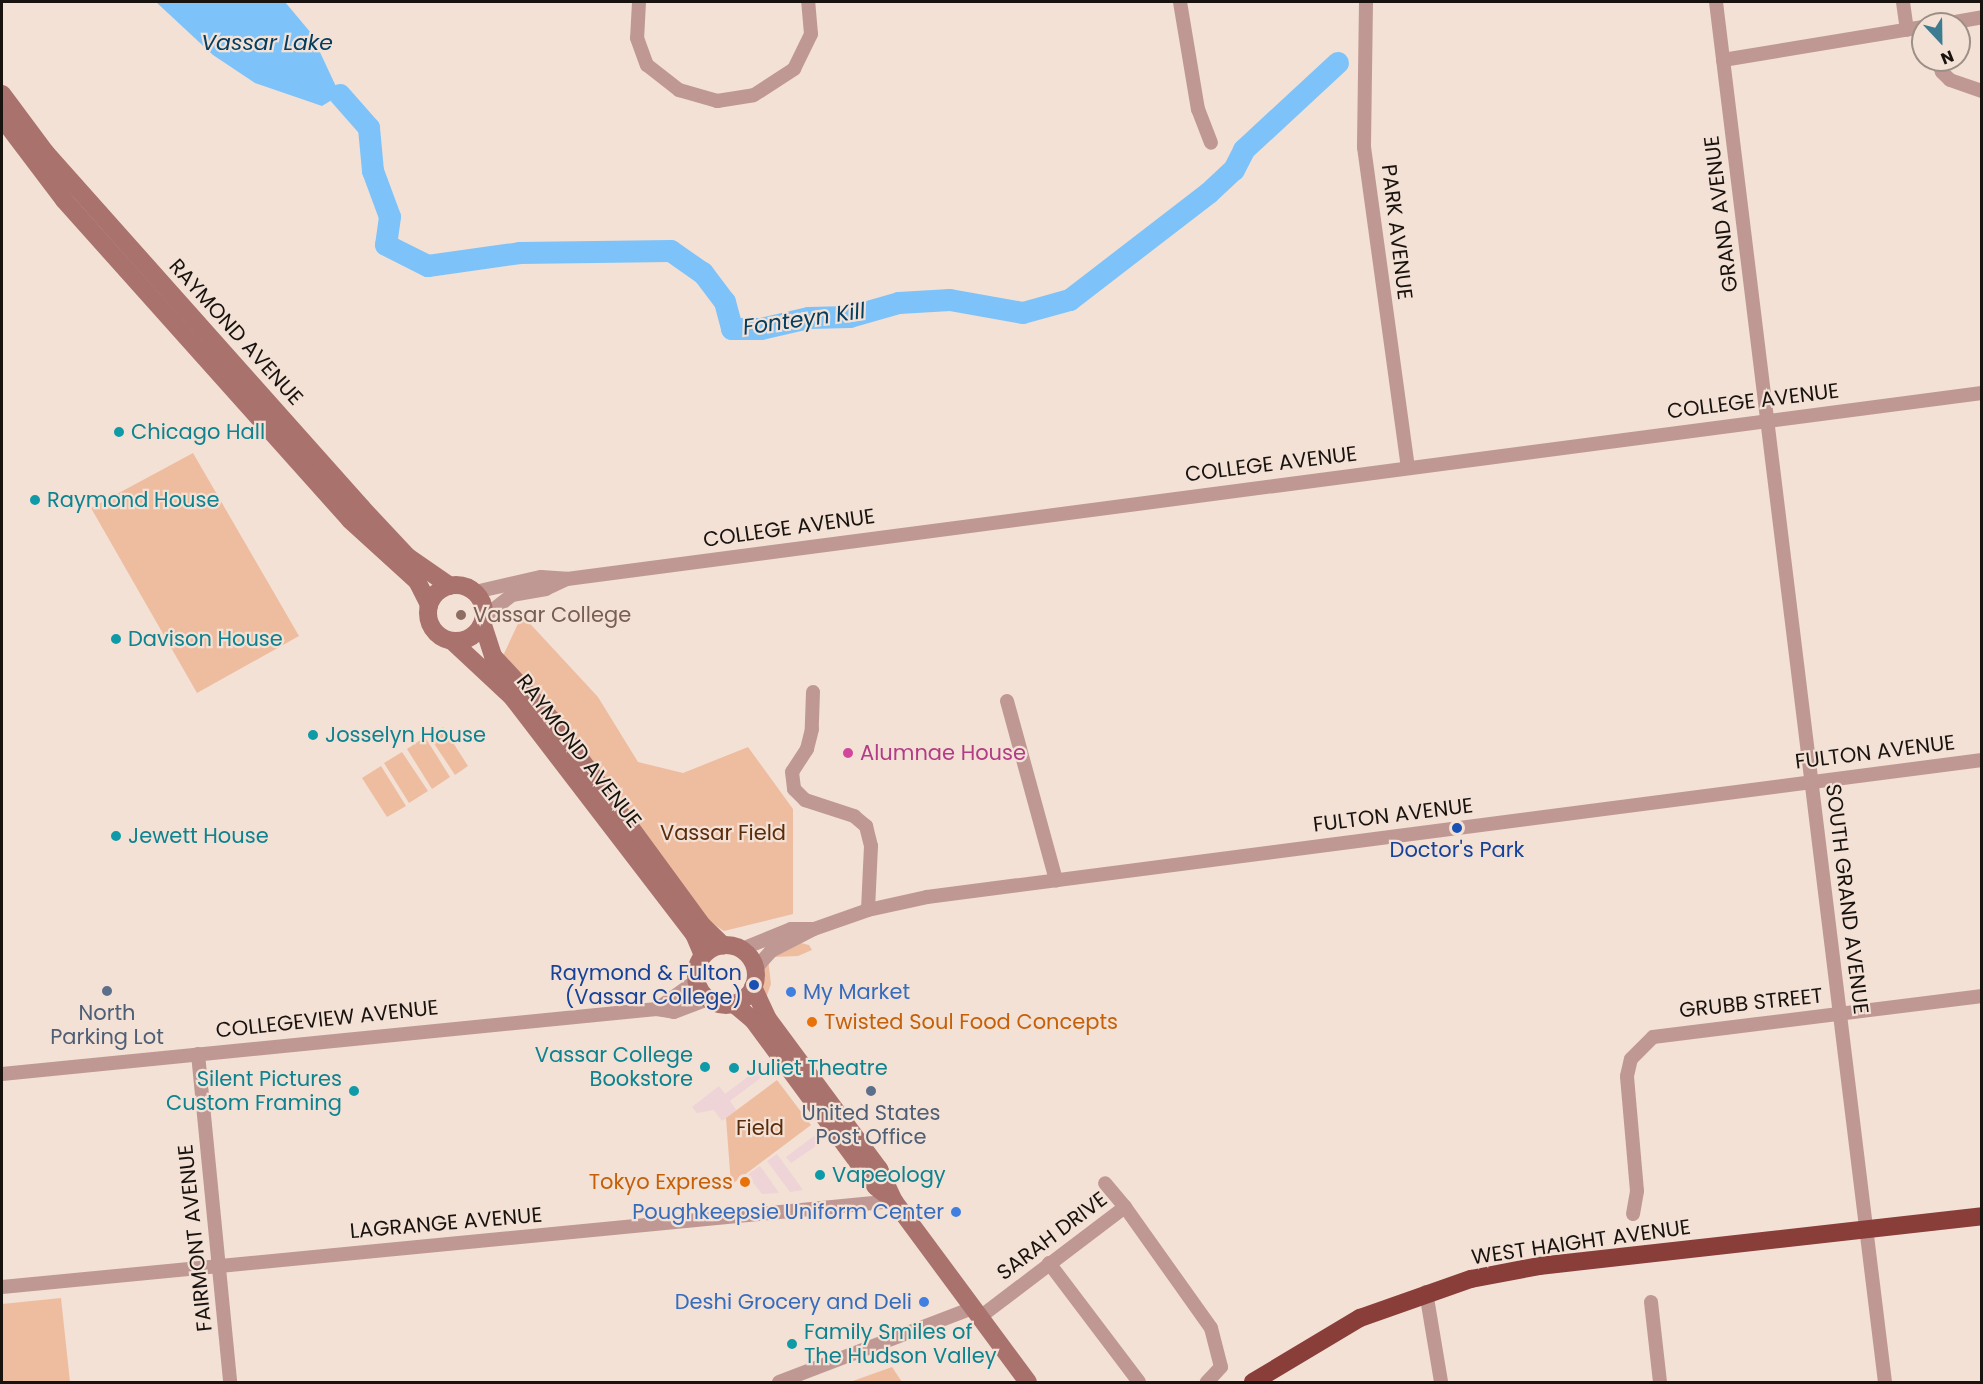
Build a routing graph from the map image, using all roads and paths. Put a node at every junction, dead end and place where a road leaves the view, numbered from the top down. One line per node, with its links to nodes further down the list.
1 (639, 2): 2 (street)
2 (808, 2)
3 (1180, 2): 14 (street)
4 (1366, 2): 17 (street, PARK AVENUE)
5 (1716, 2): 9 (street, GRAND AVENUE)
6 (1903, 2): 8 (street)
7 (1911, 29): 8 (street)
8 (1907, 30): 9 (street)
9 (1723, 60): 16 (street, GRAND AVENUE)
10 (1942, 72): 11 (street)
11 (1982, 91)
12 (2, 94): 19 (main road, RAYMOND AVENUE)
13 (2, 118): 21 (main road, RAYMOND AVENUE)
14 (1211, 143)
15 (1982, 393): 16 (street, COLLEGE AVENUE)
16 (1767, 421): 17 (street, COLLEGE AVENUE); 27 (street, SOUTH GRAND AVENUE)
17 (1408, 468): 18 (street, COLLEGE AVENUE)
18 (567, 579): 20 (street, COLLEGE AVENUE); 22 (street, COLLEGE AVENUE)
19 (450, 586): 20 (main road); 21 (main road)
20 (475, 592): 22 (main road)
21 (429, 605): 23 (main road)
22 (484, 620): 23 (main road); 31 (main road, RAYMOND AVENUE)
23 (452, 641): 33 (main road, RAYMOND AVENUE)
24 (813, 692): 29 (street)
25 (1007, 700): 28 (street)
26 (1982, 760): 27 (street, FULTON AVENUE)
27 (1811, 782): 28 (street, FULTON AVENUE); 40 (street, SOUTH GRAND AVENUE)
28 (1056, 880): 29 (street, FULTON AVENUE)
29 (868, 910): 30 (street, FULTON AVENUE)
30 (814, 930): 32 (street, FULTON AVENUE); 34 (street, FULTON AVENUE)
31 (723, 945): 32 (main road); 33 (main road)
32 (742, 949): 34 (main road)
33 (703, 955): 35 (main road)
34 (754, 978): 38 (main road); 44 (main road)
35 (696, 981): 37 (main road); 39 (street)
36 (1982, 996): 40 (street, GRUBB STREET)
37 (708, 999): 38 (main road); 39 (street, COLLEGEVIEW AVENUE)
38 (734, 1004): 44 (main road)
39 (657, 1009): 41 (street, COLLEGEVIEW AVENUE)
40 (1840, 1014): 46 (street, GRUBB STREET); 48 (street, SOUTH GRAND AVENUE)
41 (198, 1054): 42 (street, COLLEGEVIEW AVENUE); 50 (street, FAIRMONT AVENUE)
42 (2, 1074)
43 (1105, 1183): 45 (street, SARAH DRIVE)
44 (894, 1201): 50 (street, LAGRANGE AVENUE); 54 (main road)
45 (1125, 1207): 49 (street, SARAH DRIVE); 59 (street)
46 (1633, 1214)
47 (1982, 1216): 48 (highway, WEST HAIGHT AVENUE)
48 (1867, 1229): 52 (highway, WEST HAIGHT AVENUE); 63 (street, SOUTH GRAND AVENUE)
49 (1049, 1263): 54 (street, SARAH DRIVE); 58 (street)
50 (219, 1266): 51 (street, LAGRANGE AVENUE); 55 (street, FAIRMONT AVENUE)
51 (2, 1287)
52 (1426, 1292): 60 (highway, WEST HAIGHT AVENUE); 61 (street)
53 (1651, 1302): 62 (street)
54 (976, 1313): 56 (street, SARAH DRIVE); 57 (main road)
55 (230, 1383)
56 (779, 1383)
57 (1028, 1383)
58 (1139, 1383)
59 (1207, 1383)
60 (1253, 1383)
61 (1441, 1383)
62 (1660, 1383)
63 (1885, 1383)

